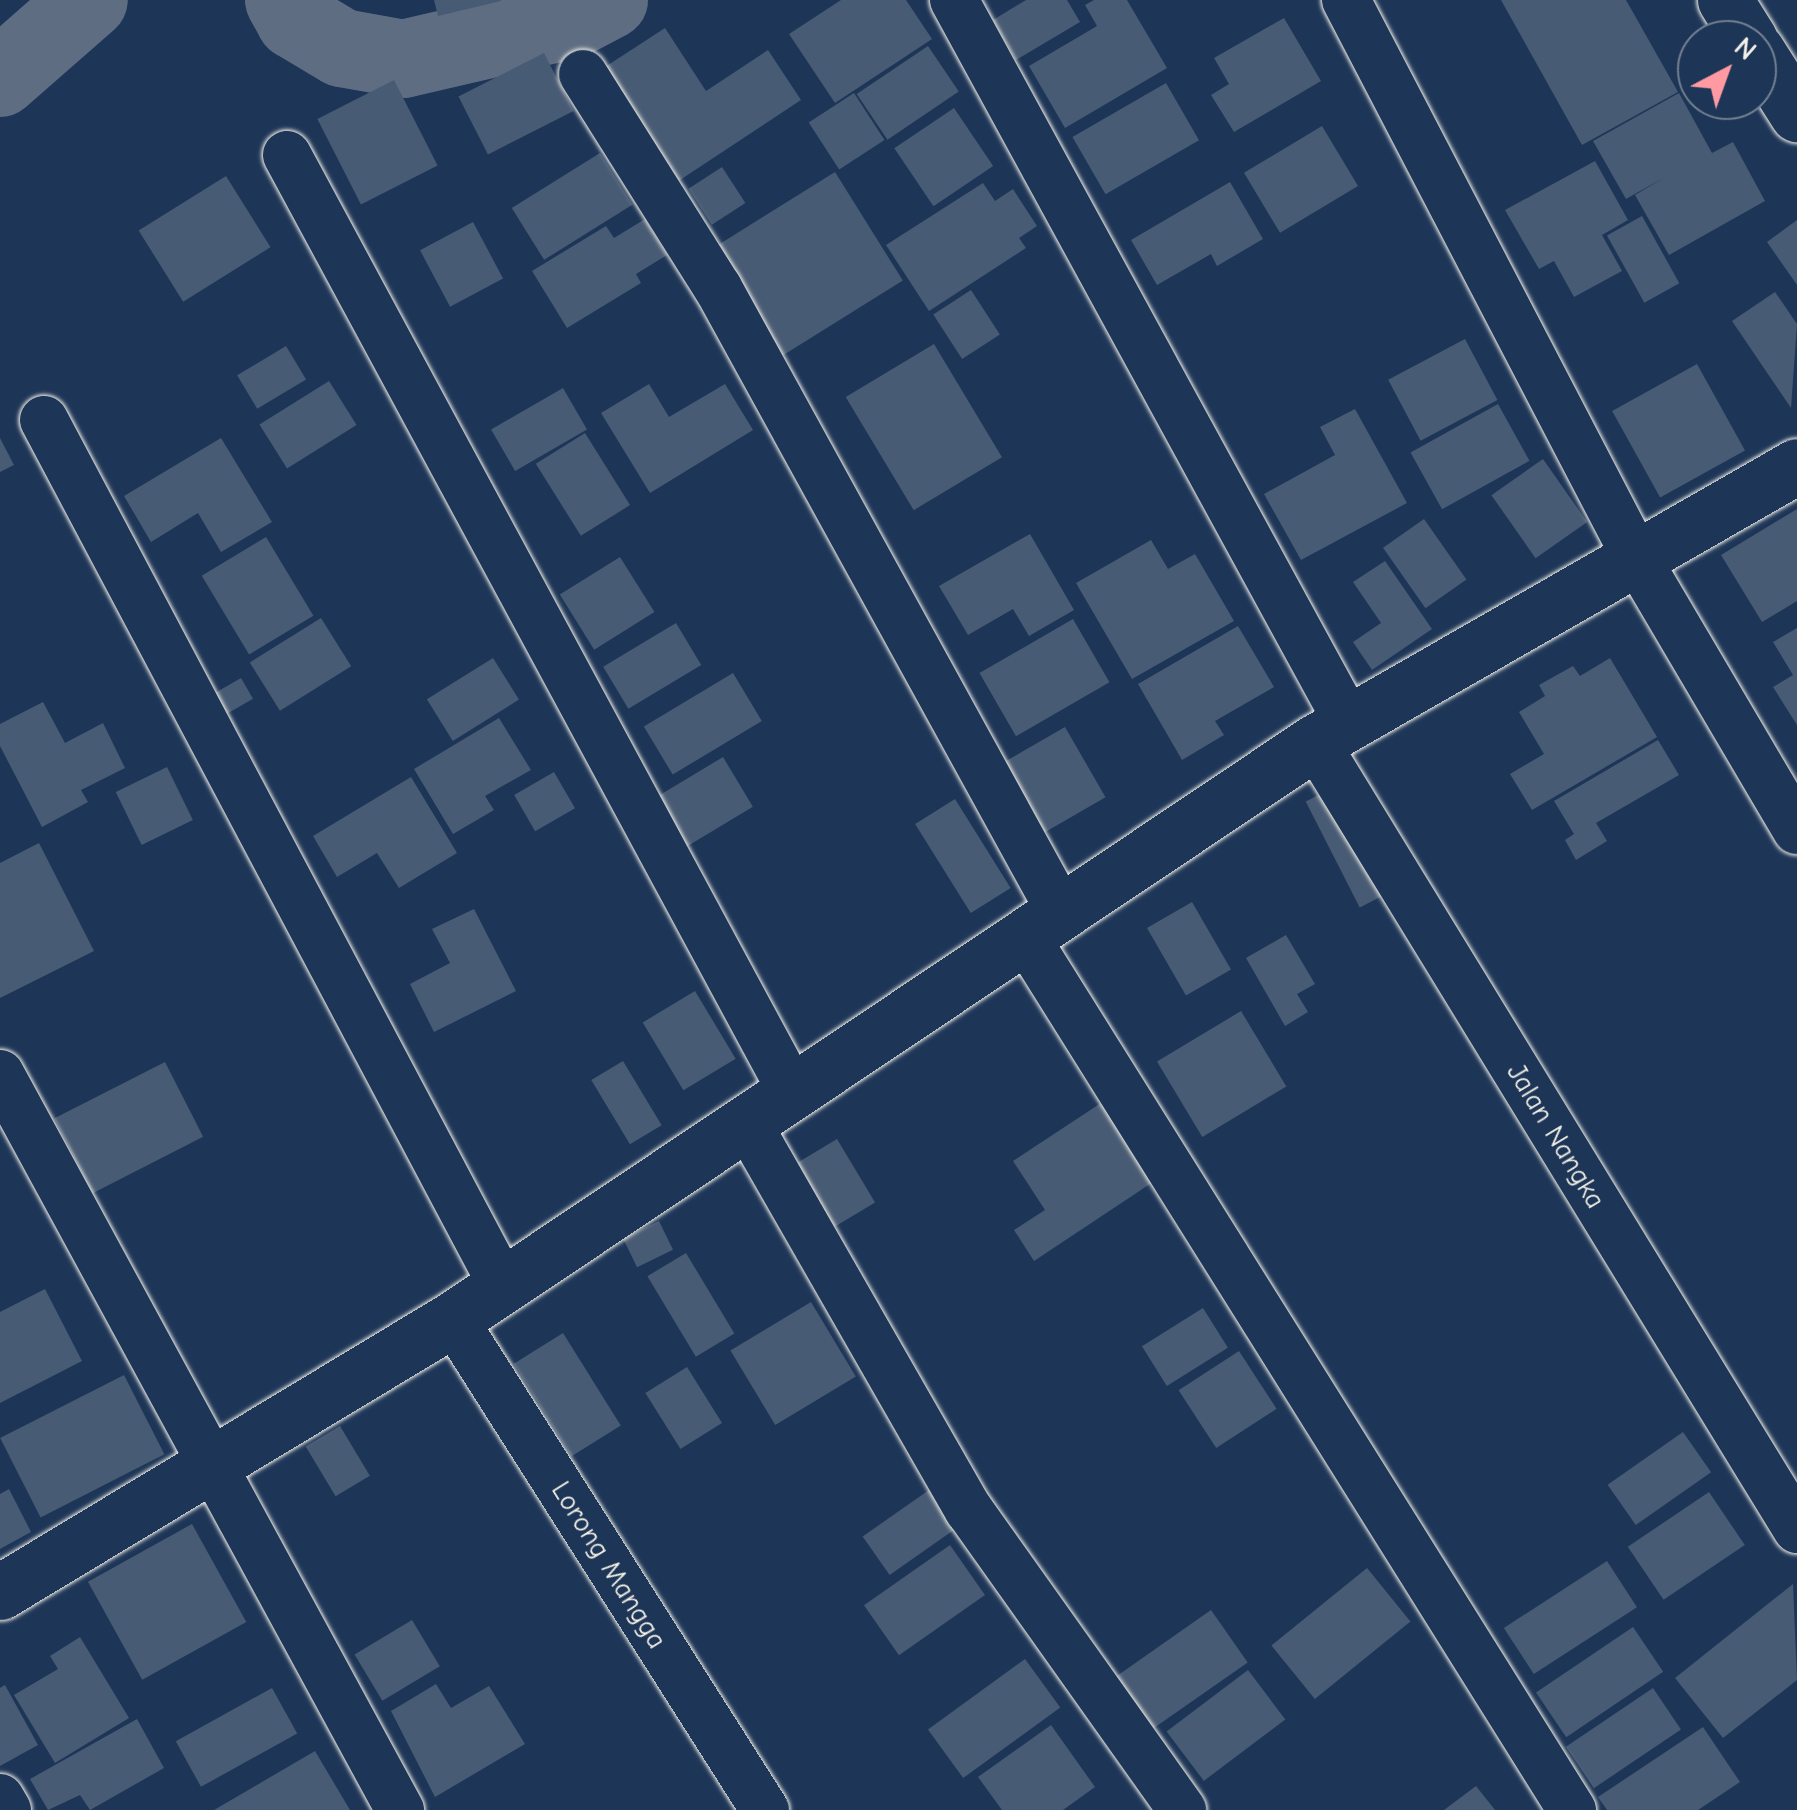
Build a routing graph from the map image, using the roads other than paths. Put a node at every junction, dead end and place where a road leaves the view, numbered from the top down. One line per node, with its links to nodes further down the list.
1 (954, 0): 10 (street, Jalan Nangka)
2 (1346, 0): 9 (street)
3 (583, 74): 12 (street)
4 (1777, 82): 5 (street)
5 (1797, 114)
6 (288, 155): 14 (street)
7 (44, 420): 16 (street)
8 (1797, 466): 9 (street)
9 (1636, 557): 10 (street); 11 (street)
10 (1331, 732): 12 (street); 19 (street, Jalan Nangka)
11 (1797, 830)
12 (1044, 926): 14 (street); 26 (street)
13 (0, 1074): 18 (street)
14 (794, 1093): 15 (street)
15 (748, 1123): 16 (street); 25 (street)
16 (503, 1286): 17 (street)
17 (453, 1319): 18 (street); 24 (street, Lorong Mangga)
18 (211, 1469): 20 (street); 23 (street)
19 (1797, 1530)
20 (0, 1592)
21 (0, 1798): 22 (street)
22 (7, 1810)
23 (400, 1810)
24 (765, 1810)
25 (1182, 1810)
26 (1572, 1810)

